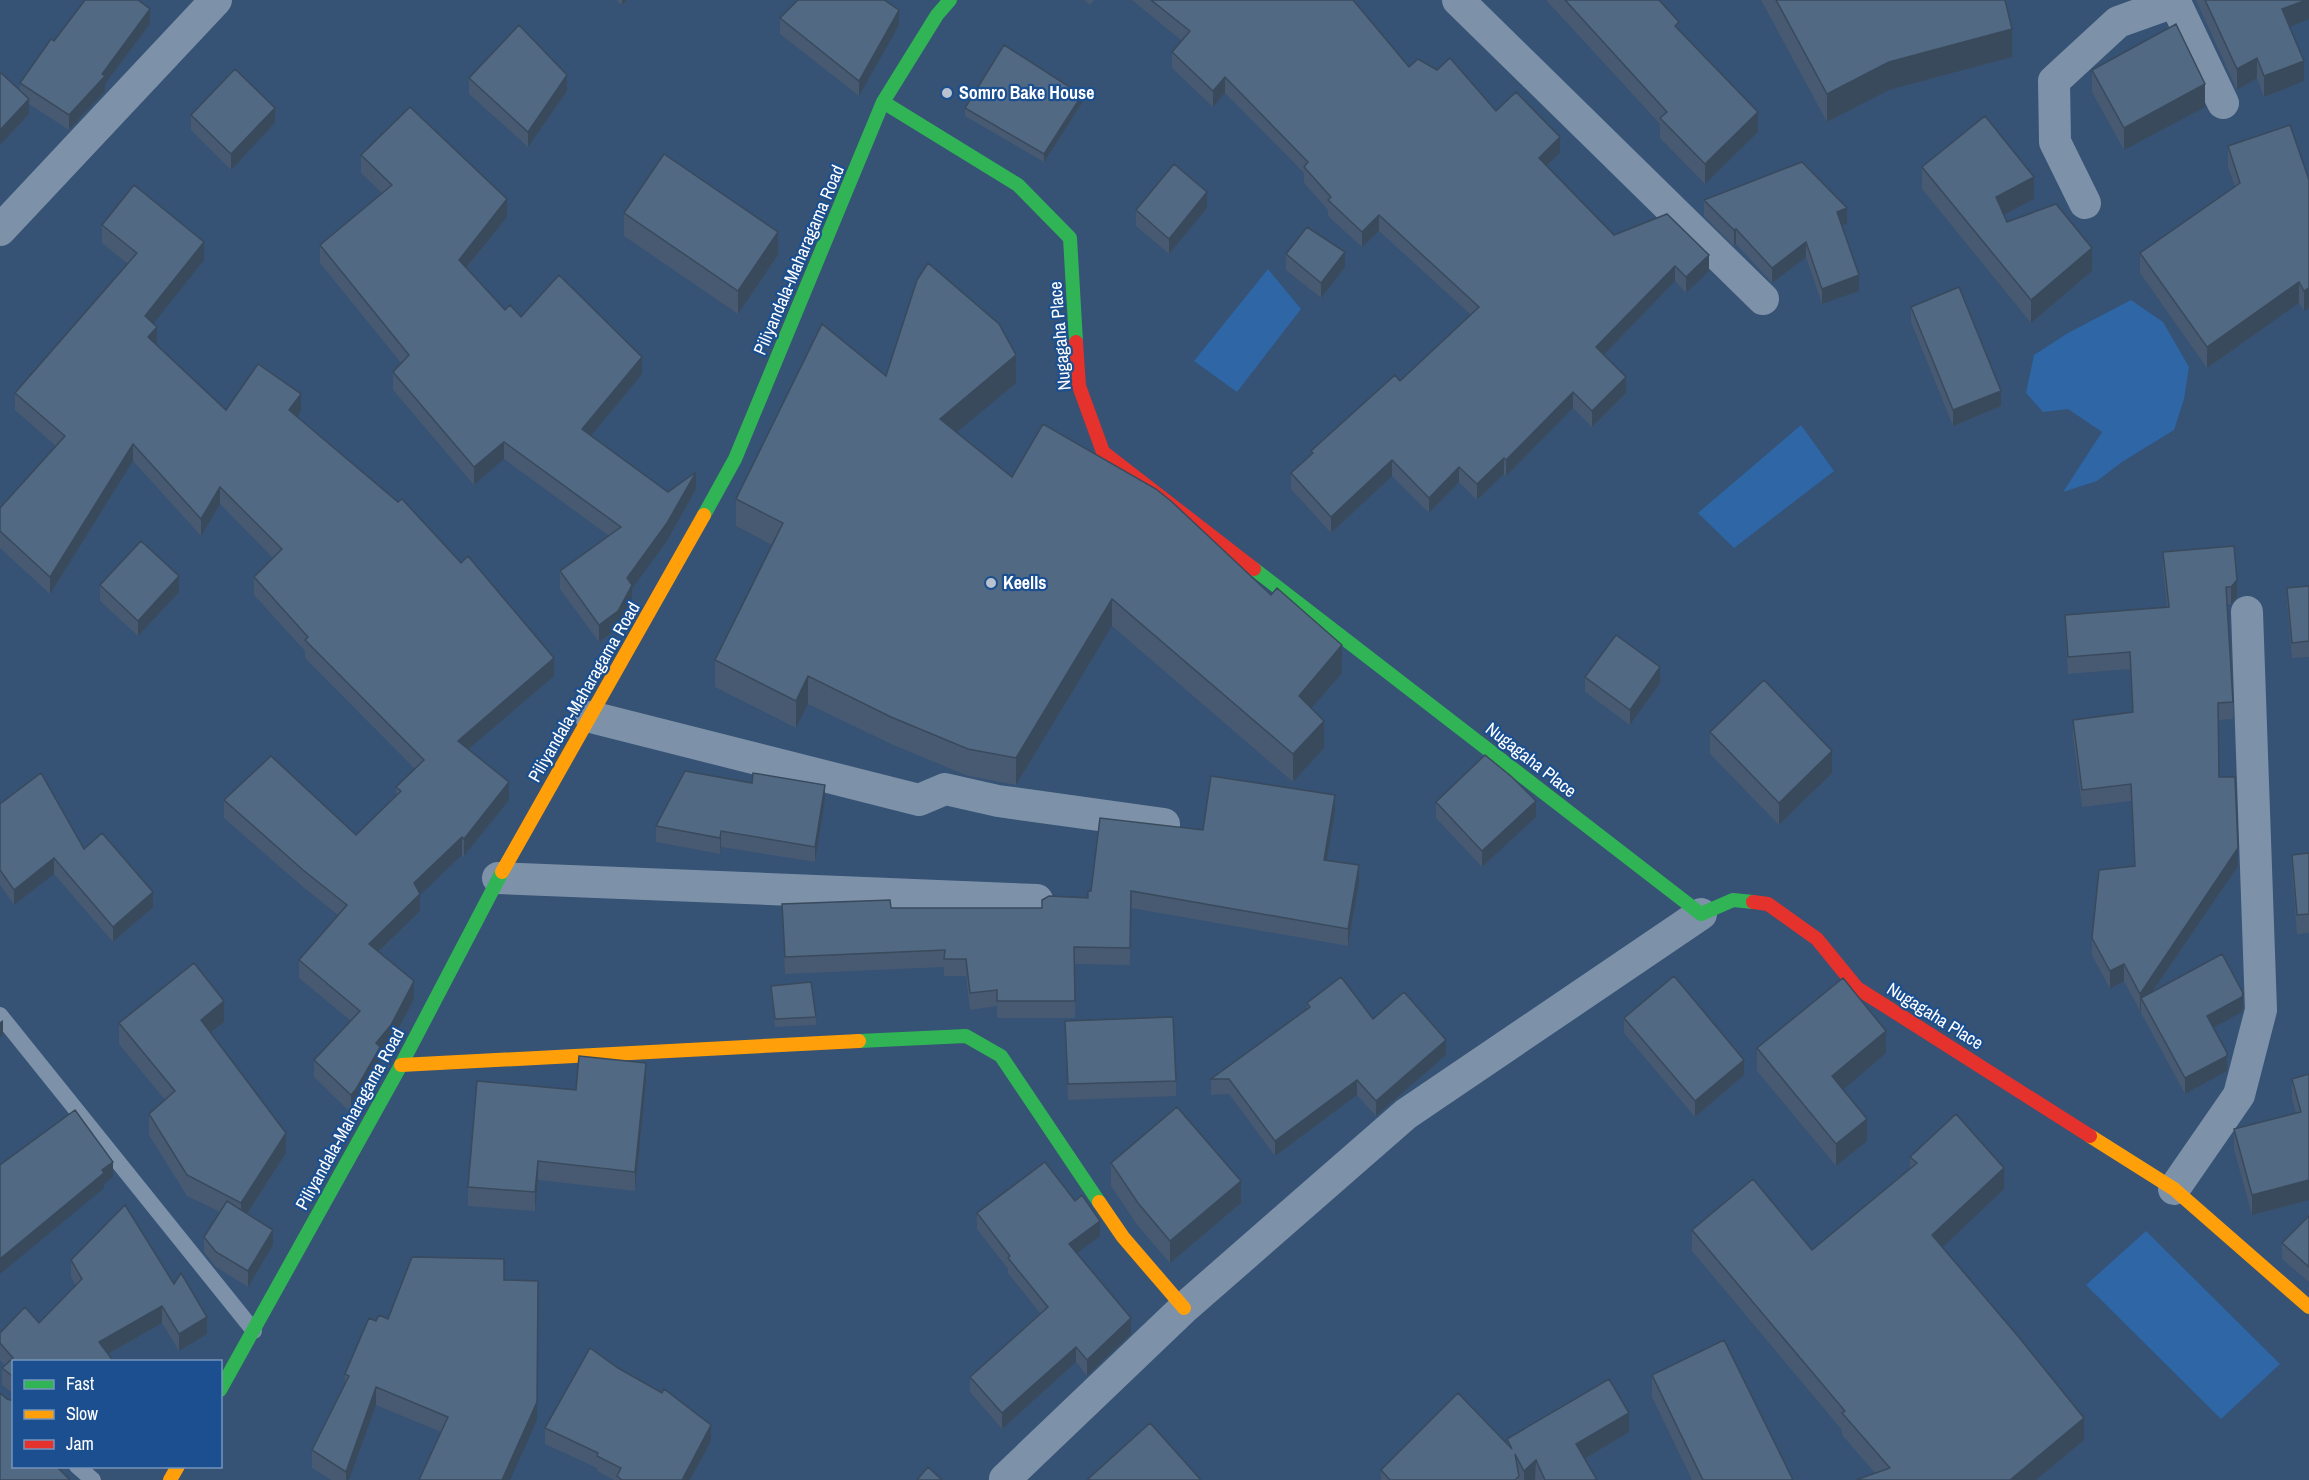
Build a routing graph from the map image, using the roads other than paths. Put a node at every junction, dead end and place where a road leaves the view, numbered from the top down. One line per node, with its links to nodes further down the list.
1 (216, 0): 8 (street)
2 (1458, 0): 9 (street)
3 (2174, 1): 6 (street); 7 (street)
4 (936, 5): 5 (street, Piliyandala-Maharagama Road)
5 (884, 102): 11 (street, Piliyandala-Maharagama Road); 15 (street, Nugagaha Place)
6 (2223, 103)
7 (2085, 203)
8 (0, 230)
9 (1763, 299)
10 (2247, 612): 18 (street)
11 (591, 717): 12 (street); 13 (street, Piliyandala-Maharagama Road)
12 (1164, 824)
13 (498, 879): 14 (street); 17 (street, Piliyandala-Maharagama Road)
14 (1036, 900)
15 (1701, 914): 18 (street, Nugagaha Place); 20 (street)
16 (0, 1015): 21 (lane)
17 (401, 1065): 20 (street); 21 (street, Piliyandala-Maharagama Road)
18 (2174, 1189): 19 (street, Nugagaha Place)
19 (2309, 1307)
20 (1184, 1308): 24 (street)
21 (254, 1331): 22 (street, Piliyandala-Maharagama Road)
22 (222, 1387)
23 (78, 1468): 25 (lane)
24 (1005, 1479)
25 (93, 1480)

